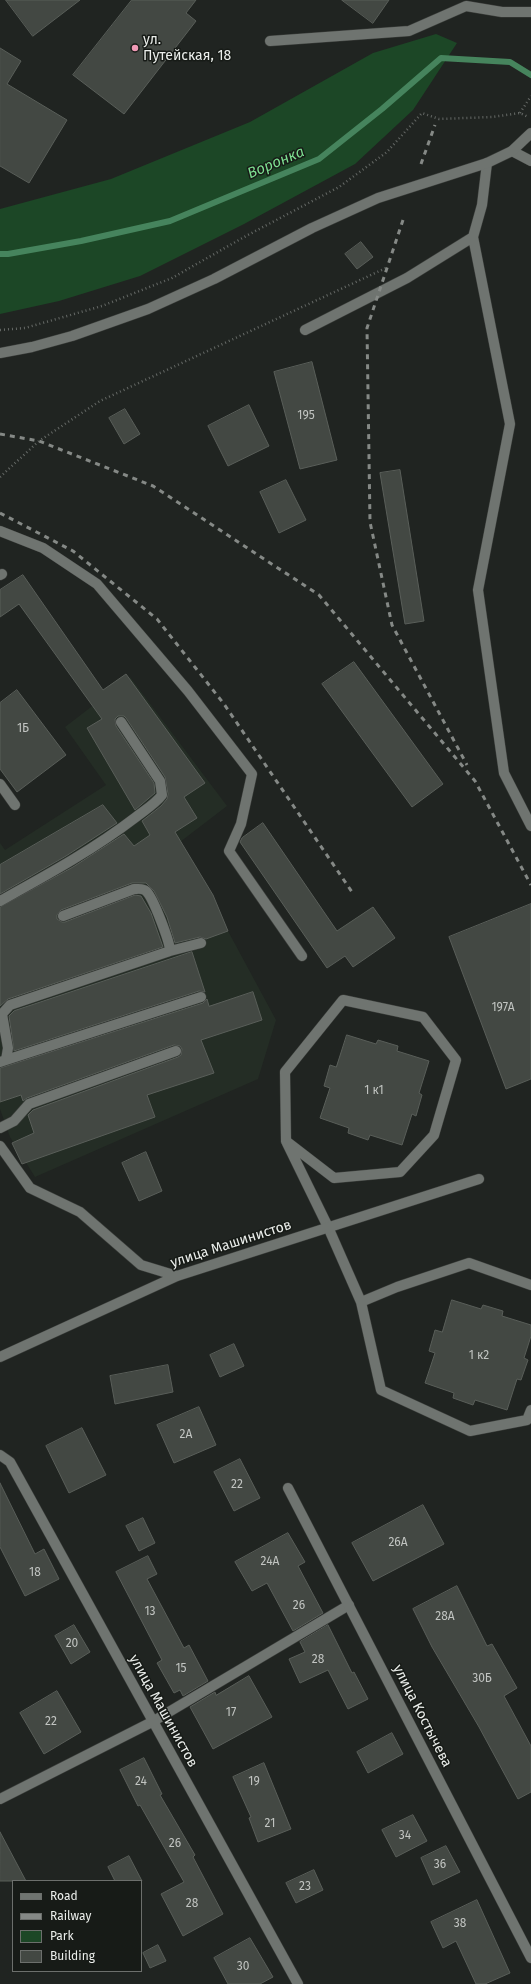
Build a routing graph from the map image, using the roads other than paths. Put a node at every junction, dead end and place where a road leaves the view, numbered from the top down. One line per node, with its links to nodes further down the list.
1 (531, 12): 2 (street)
2 (270, 41)
3 (531, 133): 4 (street)
4 (512, 151): 5 (street); 6 (street)
5 (531, 161)
6 (486, 163): 7 (street); 9 (street)
7 (473, 237): 8 (street); 14 (street)
8 (305, 330)
9 (0, 352)
10 (0, 531): 19 (street)
11 (121, 722): 15 (street)
12 (0, 784): 13 (street)
13 (15, 805)
14 (531, 826)
15 (0, 902)
16 (63, 916): 18 (street)
17 (201, 943): 18 (street)
18 (170, 951): 22 (street)
19 (302, 956)
20 (201, 997): 22 (street)
21 (176, 1051): 23 (street)
22 (3, 1061)
23 (0, 1128)
24 (286, 1141): 24 (street); 27 (street)
25 (0, 1146): 28 (street)
26 (479, 1179): 27 (street, улица Машинистов)
27 (328, 1227): 28 (street, улица Машинистов); 30 (street)
28 (177, 1276): 31 (street, улица Машинистов)
29 (531, 1285): 30 (street)
30 (361, 1302): 32 (street)
31 (0, 1356)
32 (531, 1410)
33 (0, 1455): 36 (street, улица Машинистов)
34 (288, 1488): 35 (street, улица Костычева)
35 (349, 1605): 36 (street); 38 (street, улица Костычева)
36 (152, 1722): 37 (street); 39 (street, улица Машинистов)
37 (0, 1799)
38 (531, 1958)
39 (298, 1984)

